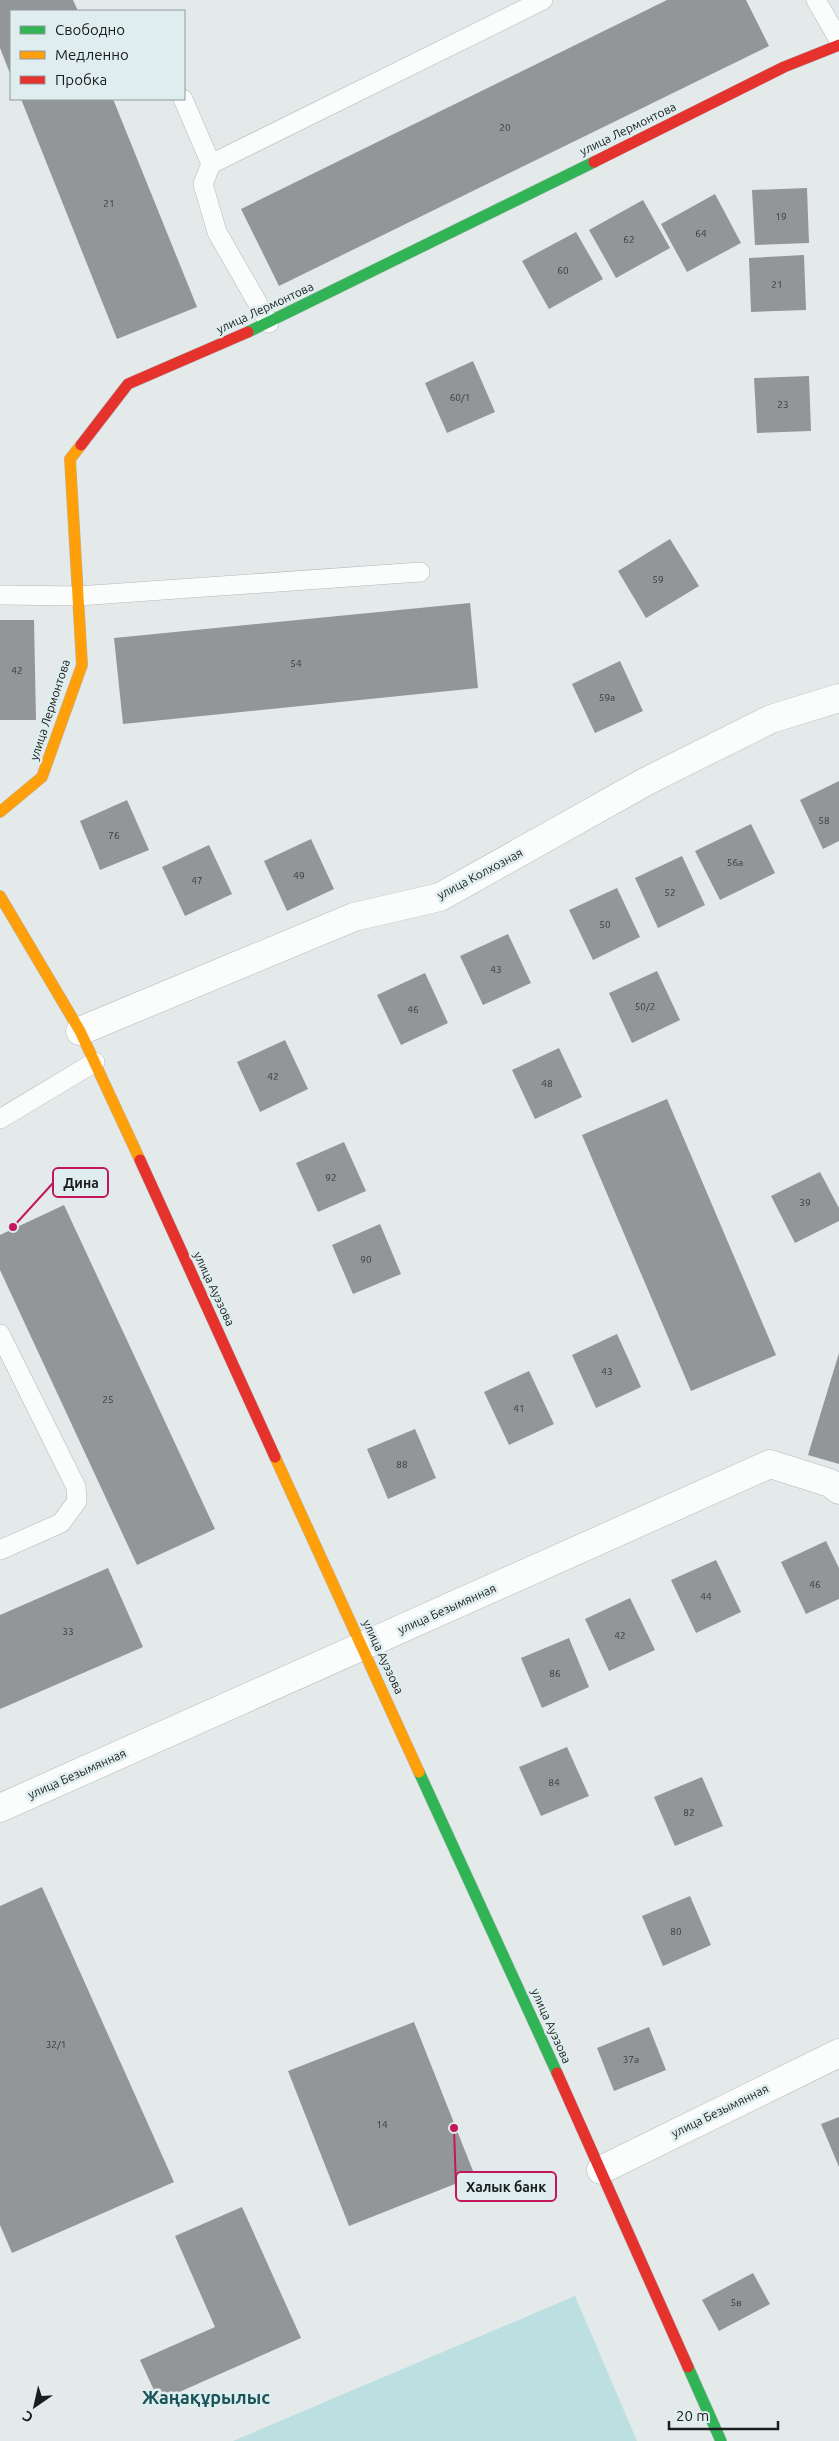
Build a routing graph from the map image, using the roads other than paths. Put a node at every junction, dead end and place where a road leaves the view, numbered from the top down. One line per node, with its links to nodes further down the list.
1 (543, 0): 6 (lane)
2 (816, 0): 3 (lane)
3 (839, 40)
4 (839, 45): 7 (street, улица Лермонтова)
5 (183, 100): 6 (lane)
6 (211, 164): 7 (lane)
7 (269, 323): 10 (street, улица Лермонтова)
8 (420, 572): 10 (lane)
9 (0, 595): 10 (lane)
10 (78, 596): 12 (street, улица Лермонтова)
11 (839, 698): 14 (street, улица Колхозная)
12 (0, 812)
13 (0, 896): 14 (street, улица Ауэзова)
14 (80, 1031): 15 (street, улица Ауэзова)
15 (95, 1062): 16 (lane); 20 (street, улица Ауэзова)
16 (0, 1119)
17 (0, 1334): 19 (lane)
18 (839, 1490): 20 (street, улица Безымянная)
19 (0, 1550)
20 (363, 1647): 21 (street, улица Безымянная); 23 (street, улица Ауэзова)
21 (0, 1808)
22 (839, 2053): 23 (street, улица Безымянная)
23 (601, 2170): 24 (street, улица Ауэзова)
24 (721, 2441)

